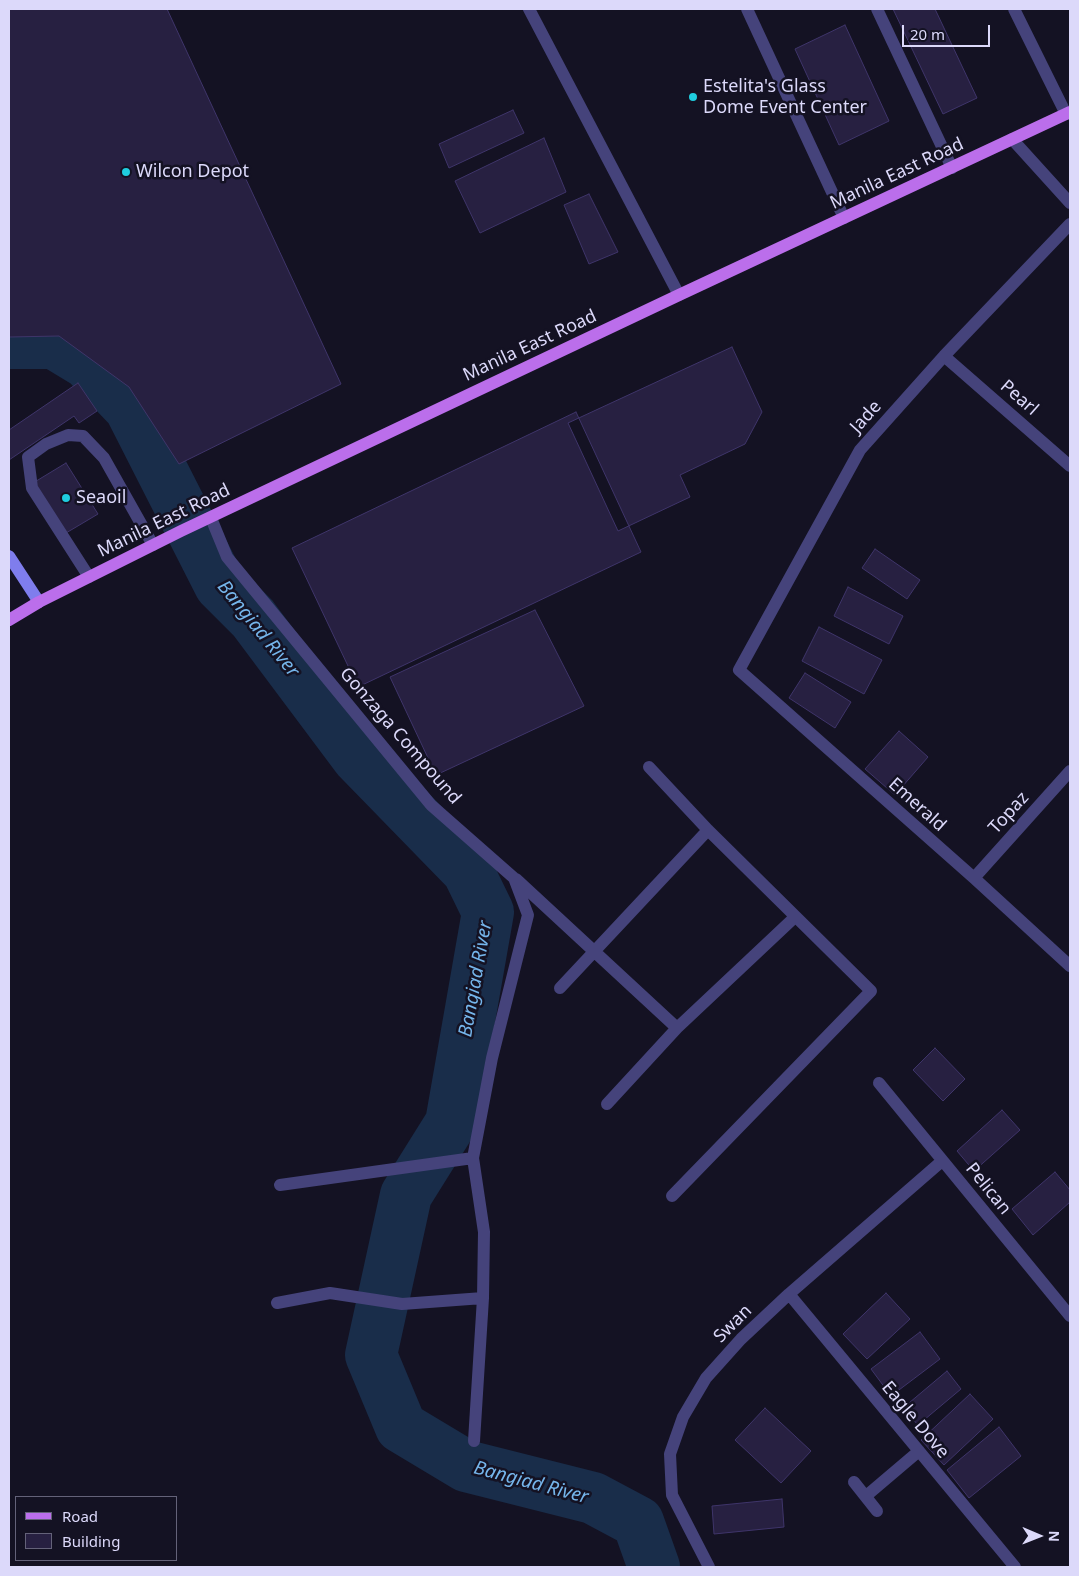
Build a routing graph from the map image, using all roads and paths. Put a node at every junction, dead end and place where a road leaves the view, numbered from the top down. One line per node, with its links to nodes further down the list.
1 (530, 9): 11 (street)
2 (747, 9): 9 (street)
3 (877, 9): 7 (street)
4 (1014, 9): 5 (street)
5 (1068, 113): 6 (main road, Manila East Road)
6 (1012, 139): 7 (main road, Manila East Road); 8 (street)
7 (952, 168): 9 (main road, Manila East Road)
8 (1070, 203)
9 (844, 218): 11 (main road, Manila East Road)
10 (1070, 224): 12 (street, Jade)
11 (679, 295): 14 (main road, Manila East Road)
12 (944, 356): 13 (street, Pearl); 20 (street, Jade)
13 (1070, 466)
14 (207, 519): 15 (main road, Manila East Road); 24 (street, Gonzaga Compound)
15 (153, 545): 17 (main road, Manila East Road); 17 (street)
16 (9, 556): 18 (main road)
17 (89, 577): 18 (main road, Manila East Road)
18 (39, 602): 19 (main road, Manila East Road)
19 (9, 620)
20 (739, 670): 25 (street, Emerald)
21 (649, 767): 23 (street)
22 (1070, 771): 25 (street, Topaz)
23 (708, 830): 26 (street); 27 (street)
24 (514, 878): 27 (street); 33 (street, Gonzaga Compound)
25 (974, 878): 28 (street, Emerald)
26 (795, 917): 30 (street); 36 (street)
27 (594, 951): 29 (street); 30 (street)
28 (1070, 966)
29 (560, 988)
30 (677, 1028): 32 (street)
31 (879, 1083): 34 (street, Pelican)
32 (607, 1104)
33 (473, 1158): 35 (street); 38 (street, Gonzaga Compound)
34 (942, 1161): 37 (street, Swan); 40 (street, Pelican)
35 (280, 1185)
36 (672, 1196)
37 (789, 1294): 42 (street, Eagle Dove); 46 (street, Swan)
38 (483, 1298): 39 (street); 41 (street, Gonzaga Compound)
39 (277, 1303)
40 (1070, 1316)
41 (474, 1441)
42 (918, 1451): 44 (street); 47 (street, Eagle Dove)
43 (854, 1482): 44 (street)
44 (866, 1496): 45 (street)
45 (877, 1511)
46 (709, 1567)
47 (1015, 1567)

